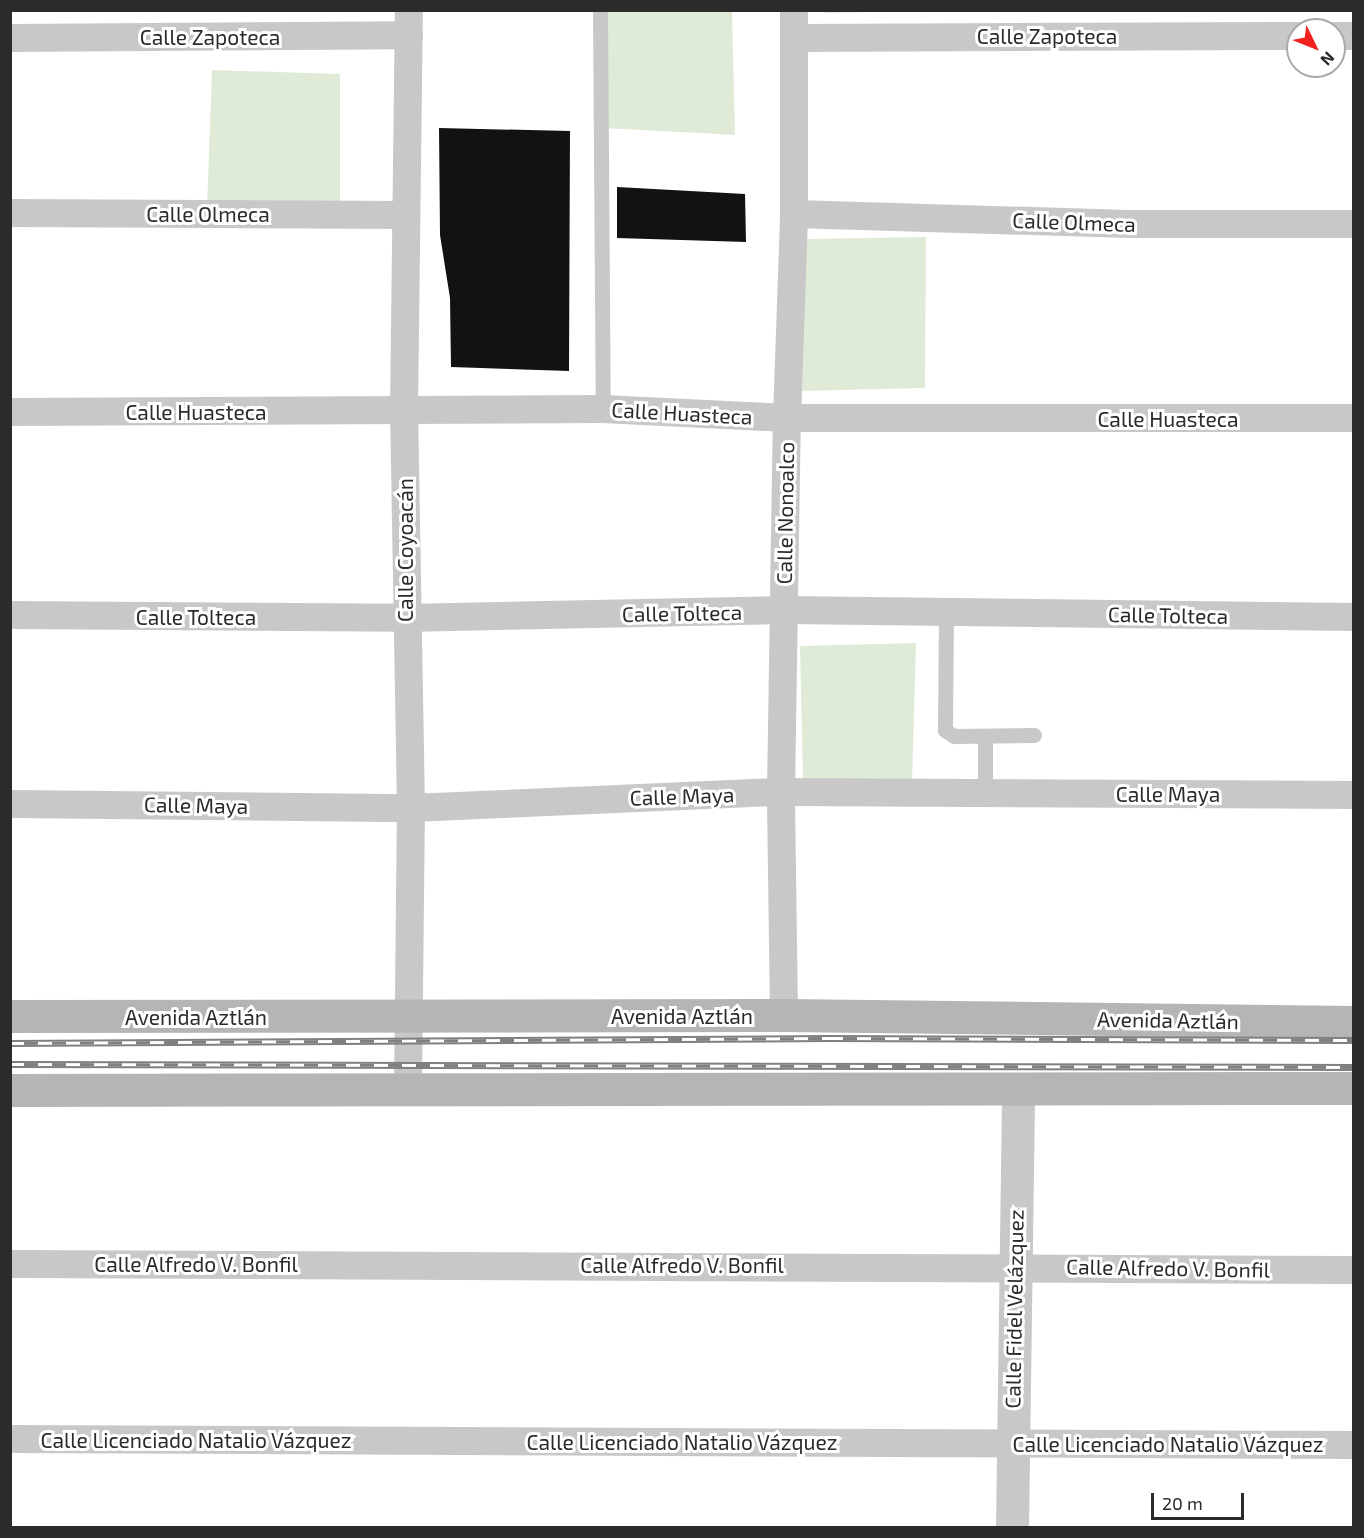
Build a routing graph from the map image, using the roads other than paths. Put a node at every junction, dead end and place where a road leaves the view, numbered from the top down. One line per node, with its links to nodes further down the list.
1 (600, 10): 10 (lane)
2 (409, 23): 5 (street, Calle Zapoteca); 8 (street, Calle Coyoacán)
3 (795, 24): 4 (street, Calle Zapoteca); 7 (street, Calle Nonoalco)
4 (1286, 36)
5 (10, 39)
6 (10, 213): 8 (street, Calle Olmeca)
7 (794, 214): 9 (street, Calle Olmeca); 13 (street, Calle Nonoalco)
8 (405, 215): 11 (street, Calle Coyoacán)
9 (1353, 224)
10 (603, 409): 11 (street, Calle Huasteca); 13 (street, Calle Huasteca)
11 (404, 411): 12 (street, Calle Huasteca); 19 (street, Calle Coyoacán)
12 (10, 412)
13 (787, 418): 14 (street, Calle Huasteca); 15 (street, Calle Nonoalco)
14 (1353, 418)
15 (784, 610): 16 (street, Calle Tolteca); 19 (street, Calle Tolteca); 22 (street, Calle Nonoalco)
16 (946, 612): 18 (street, Calle Tolteca); 21 (lane)
17 (10, 615): 19 (street, Calle Tolteca)
18 (1353, 617)
19 (405, 618): 26 (street, Calle Coyoacán)
20 (1034, 735): 21 (lane)
21 (985, 736): 23 (lane)
22 (781, 792): 23 (street, Calle Maya); 26 (street, Calle Maya); 27 (street, Calle Nonoalco)
23 (986, 792): 24 (street, Calle Maya)
24 (1353, 795)
25 (10, 804): 26 (street, Calle Maya)
26 (411, 808): 29 (street, Calle Coyoacán)
27 (784, 1015): 29 (main road, Avenida Aztlán); 30 (main road, Avenida Aztlán)
28 (10, 1016): 29 (main road, Avenida Aztlán)
29 (407, 1017): 32 (street, Calle Coyoacán)
30 (1353, 1022)
31 (1353, 1088): 34 (main road)
32 (408, 1089): 33 (main road); 34 (main road)
33 (10, 1090)
34 (1018, 1090): 36 (street, Calle Fidel Velázquez)
35 (10, 1264): 36 (street, Calle Alfredo V. Bonfil)
36 (1014, 1267): 37 (street, Calle Alfredo V. Bonfil); 39 (street, Calle Fidel Velázquez)
37 (1353, 1270)
38 (10, 1439): 39 (street, Calle Licenciado Natalio Vázquez)
39 (1012, 1443): 40 (street, Calle Licenciado Natalio Vázquez); 41 (street, Calle Fidel Velázquez)
40 (1353, 1445)
41 (1012, 1527)

